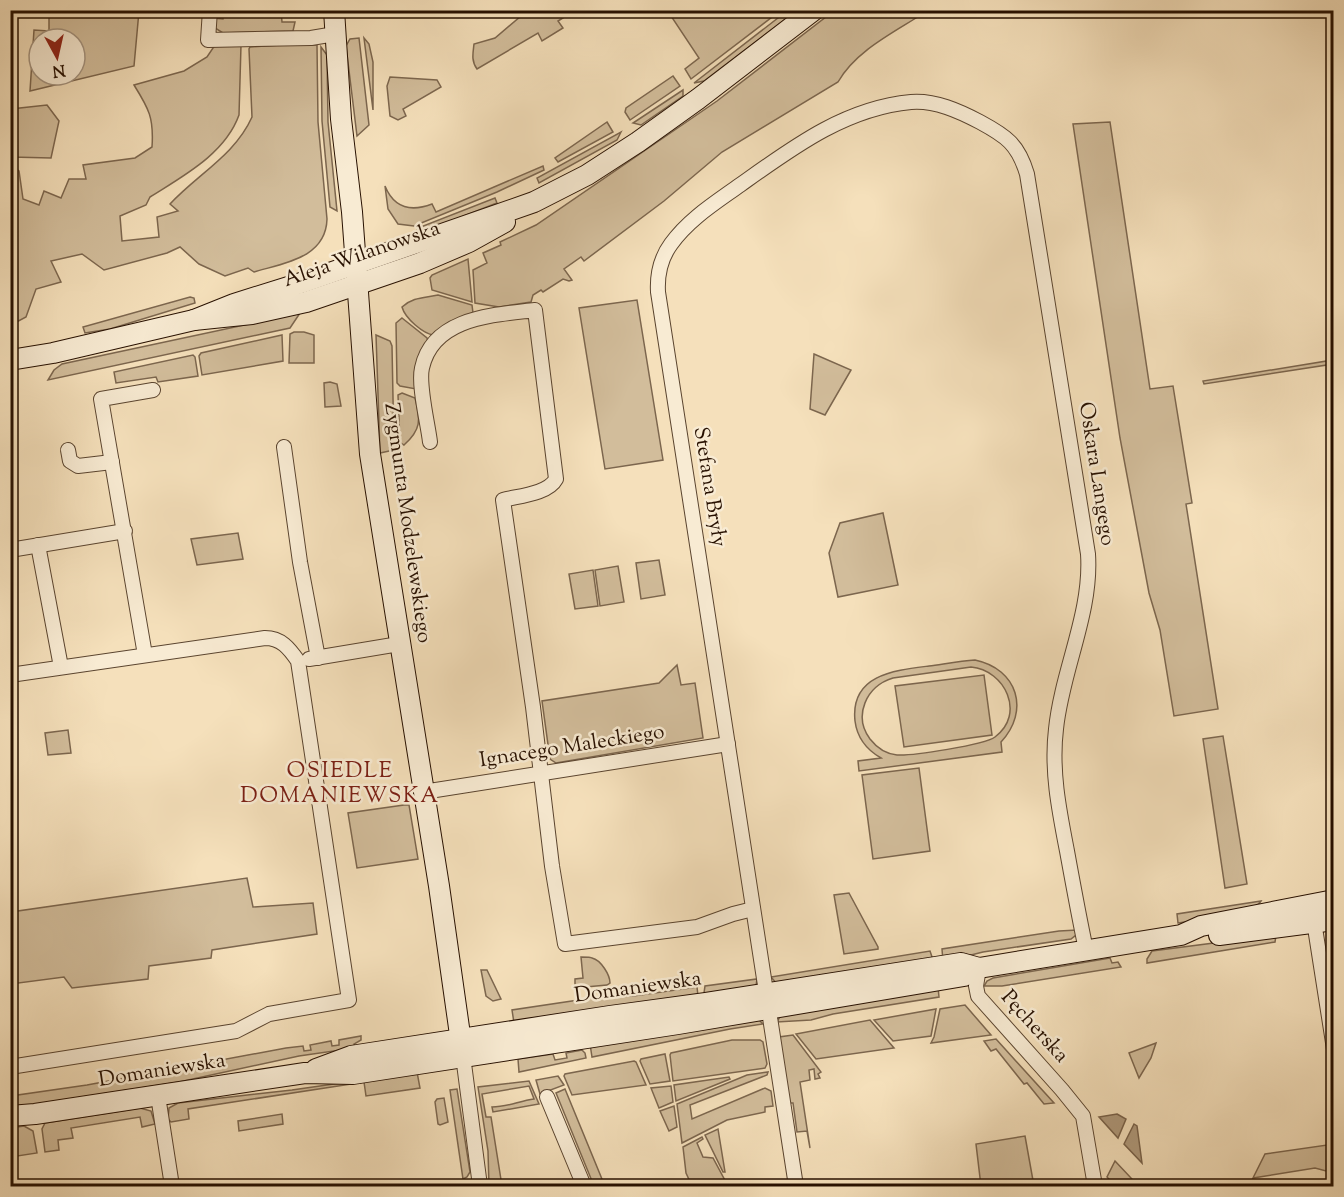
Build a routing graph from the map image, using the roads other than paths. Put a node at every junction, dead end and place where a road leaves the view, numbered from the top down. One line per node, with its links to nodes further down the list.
1 (210, 10): 4 (street)
2 (334, 10): 4 (street, Zygmunta Modzelewskiego)
3 (814, 10): 6 (street, Aleja Wilanowska)
4 (335, 34): 7 (street, Zygmunta Modzelewskiego)
5 (884, 106): 25 (street, Stefana Bryły); 33 (street, Oskara Langego)
6 (534, 202): 7 (street, Aleja Wilanowska); 8 (street, Aleja Wilanowska)
7 (356, 264): 8 (street, Zygmunta Modzelewskiego); 9 (street, Aleja Wilanowska)
8 (358, 286): 9 (street, Aleja Wilanowska); 19 (street, Zygmunta Modzelewskiego)
9 (194, 320): 10 (street, Aleja Wilanowska)
10 (10, 360)
11 (153, 390): 15 (street)
12 (430, 442): 26 (street)
13 (284, 447): 21 (street)
14 (68, 450): 15 (street)
15 (112, 462): 16 (street)
16 (125, 531): 17 (street); 20 (street)
17 (38, 545): 18 (street); 23 (street)
18 (10, 549)
19 (399, 644): 21 (street); 27 (street, Zygmunta Modzelewskiego)
20 (145, 655): 22 (street); 23 (street)
21 (318, 658): 22 (street)
22 (298, 661): 38 (street)
23 (61, 667): 24 (street)
24 (10, 675)
25 (728, 744): 26 (street, Ignacego Maleckiego); 30 (street, Stefana Bryły)
26 (541, 773): 27 (street, Ignacego Maleckiego); 30 (street)
27 (423, 792): 36 (street, Zygmunta Modzelewskiego)
28 (1334, 900): 29 (street, Domaniewska)
29 (1311, 903): 31 (street); 32 (street, Domaniewska)
30 (753, 909): 35 (street, Stefana Bryły)
31 (1324, 922): 32 (street, Domaniewska); 37 (street)
32 (1181, 935): 33 (street, Domaniewska)
33 (1086, 950): 34 (street, Domaniewska)
34 (979, 968): 35 (street, Domaniewska); 46 (street, Pęcherska)
35 (767, 1001): 36 (street, Domaniewska); 45 (street, Stefana Bryły)
36 (461, 1048): 39 (street, Domaniewska); 43 (street)
37 (1334, 1049)
38 (10, 1066)
39 (158, 1095): 41 (street, Domaniewska); 42 (street)
40 (547, 1097): 44 (street)
41 (16, 1117)
42 (172, 1186)
43 (480, 1186)
44 (584, 1186)
45 (796, 1186)
46 (1095, 1186)

